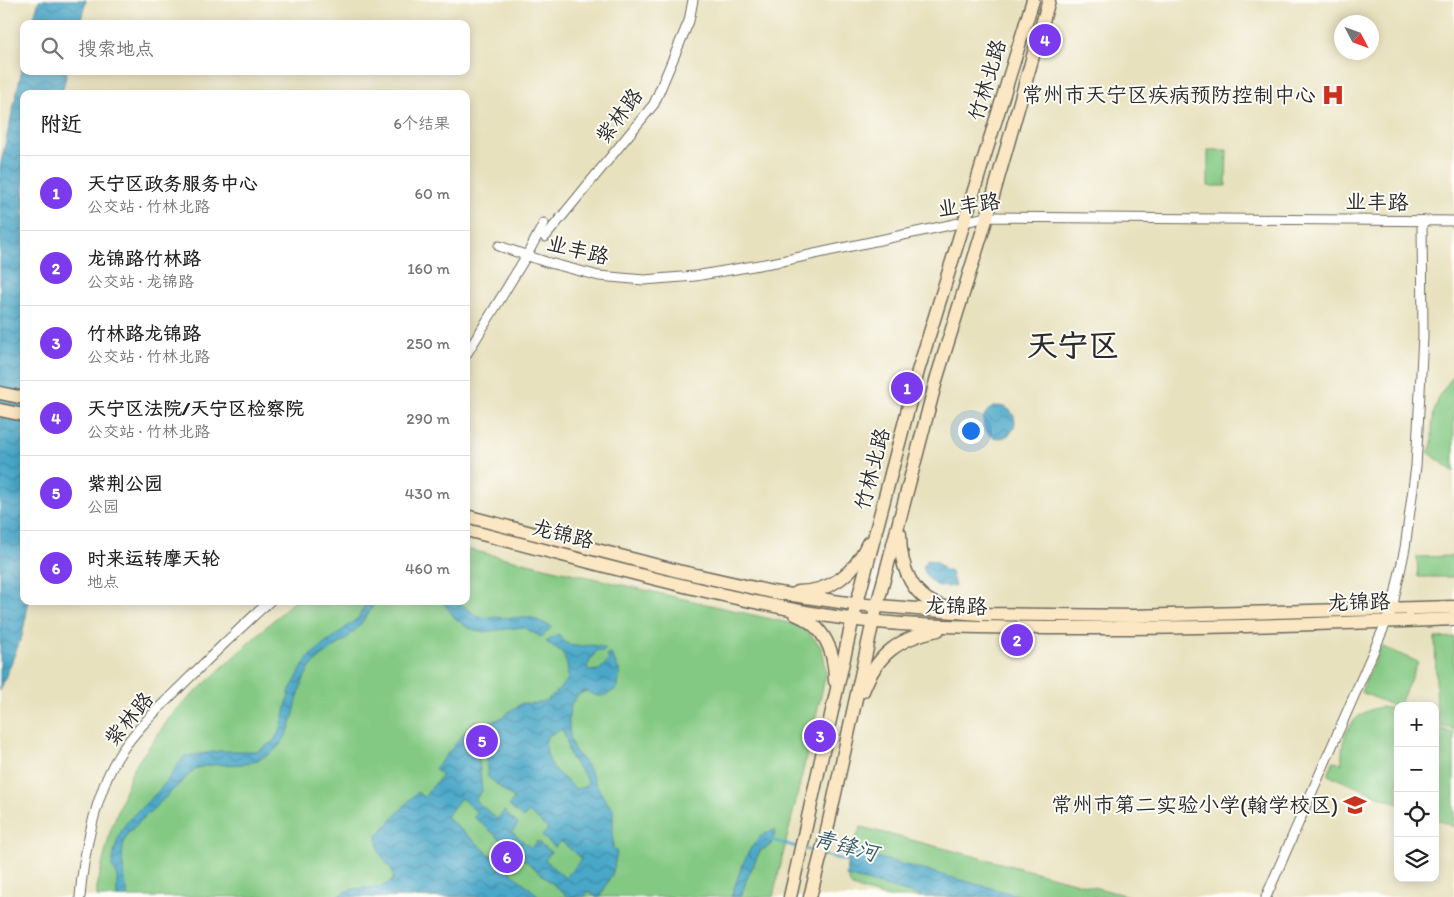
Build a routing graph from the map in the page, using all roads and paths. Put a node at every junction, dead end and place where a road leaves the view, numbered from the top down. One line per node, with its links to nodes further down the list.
1 (693, 0): 9 (street, 紫林路)
2 (1033, 0): 5 (main road, 竹林北路)
3 (1049, 0): 4 (main road, 竹林北路)
4 (987, 217): 5 (street, 业丰路); 6 (street, 业丰路); 18 (main road, 竹林北路)
5 (965, 220): 11 (street, 业丰路); 17 (main road, 竹林北路)
6 (1422, 221): 7 (street, 业丰路); 27 (street)
7 (1454, 221)
8 (544, 223): 11 (street)
9 (545, 237)
10 (499, 246): 11 (street, 业丰路)
11 (527, 255): 12 (street)
12 (470, 348)
13 (0, 393): 14 (main road)
14 (20, 397)
15 (0, 410): 16 (main road)
16 (20, 414)
17 (882, 510): 21 (main road); 23 (main road, 竹林北路)
18 (901, 515): 25 (main road, 竹林北路); 28 (main road)
19 (470, 517): 21 (main road, 龙锦路)
20 (470, 531): 22 (main road, 龙锦路)
21 (772, 592): 23 (main road, 龙锦路)
22 (764, 602): 29 (main road, 龙锦路); 34 (main road)
23 (857, 604): 25 (main road, 龙锦路); 29 (main road, 竹林北路)
24 (266, 605): 36 (street, 紫林路)
25 (877, 606): 28 (main road, 龙锦路); 31 (main road, 竹林北路)
26 (1454, 607): 27 (main road, 龙锦路)
27 (1392, 609): 28 (main road, 龙锦路); 32 (street)
28 (980, 614)
29 (853, 618): 31 (main road, 龙锦路); 34 (main road, 竹林北路)
30 (1454, 619): 32 (main road, 龙锦路)
31 (873, 621): 33 (main road, 龙锦路); 35 (main road, 竹林北路)
32 (1385, 622): 33 (main road, 龙锦路); 39 (street)
33 (960, 627): 35 (main road)
34 (835, 697): 37 (main road, 竹林北路)
35 (850, 726): 38 (main road, 竹林北路)
36 (80, 897)
37 (790, 897)
38 (810, 897)
39 (1266, 897)

